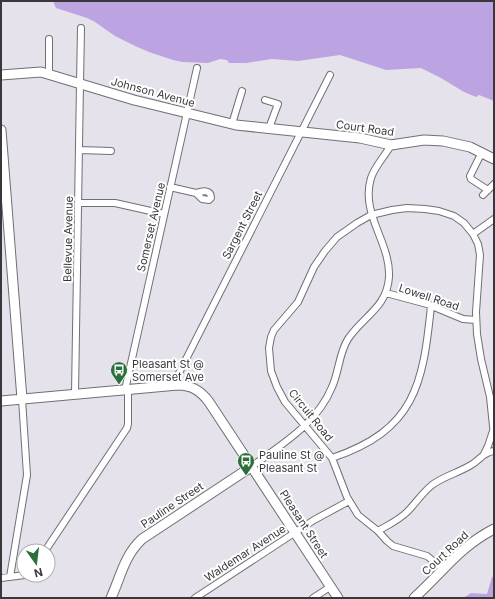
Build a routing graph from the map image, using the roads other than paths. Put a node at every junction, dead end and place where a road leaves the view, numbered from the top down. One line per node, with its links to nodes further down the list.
1 (81, 28): 7 (street, Bellevue Avenue)
2 (49, 39): 4 (street)
3 (197, 68): 10 (street, Somerset Avenue)
4 (49, 74): 5 (street, Johnson Avenue); 7 (street, Johnson Avenue)
5 (1, 75)
6 (330, 75): 14 (street, Sargent Street)
7 (80, 84): 10 (street, Johnson Avenue); 16 (street, Bellevue Avenue)
8 (242, 91): 11 (street)
9 (265, 100): 12 (street)
10 (187, 113): 11 (street, Johnson Avenue); 21 (street, Somerset Avenue)
11 (232, 124): 12 (street, Johnson Avenue)
12 (269, 128): 14 (street, Johnson Avenue)
13 (1, 130): 34 (street)
14 (300, 132): 15 (street, Court Road); 31 (street, Sargent Street)
15 (391, 145): 18 (street, Court Road); 25 (street)
16 (79, 150): 17 (street); 23 (street, Bellevue Avenue)
17 (111, 150)
18 (482, 152): 19 (street, Court Road); 20 (street)
19 (494, 159)
20 (494, 184)
21 (170, 187): 22 (street); 24 (street, Somerset Avenue)
22 (196, 193)
23 (78, 202): 24 (street); 33 (street, Bellevue Avenue)
24 (164, 214): 32 (street, Somerset Avenue)
25 (371, 215): 27 (street); 28 (street); 36 (street, Circuit Road)
26 (494, 218): 27 (street)
27 (473, 234): 30 (street)
28 (386, 293): 29 (street, Lowell Road); 36 (street, Lowell Road)
29 (431, 306): 30 (street, Lowell Road); 40 (street)
30 (476, 320): 37 (street)
31 (174, 385): 32 (street, Pleasant Street); 41 (street, Pleasant Street)
32 (126, 390): 33 (street, Pleasant Street); 46 (street, Somerset Avenue)
33 (75, 394): 34 (street, Pleasant Street)
34 (22, 399): 35 (street, Pleasant Street); 49 (street)
35 (1, 401)
36 (305, 426): 40 (street, Circuit Road); 41 (street, Lowell Road)
37 (493, 433): 39 (street)
38 (494, 451): 39 (street)
39 (484, 454): 44 (street)
40 (332, 458): 42 (street, Circuit Road)
41 (251, 466): 45 (street, Pleasant Street); 52 (street, Pauline Street)
42 (348, 501): 44 (street, Circuit Road); 45 (street, Waldemar Avenue)
43 (494, 528): 47 (street, Court Road)
44 (378, 531): 47 (street, Circuit Road)
45 (295, 533): 51 (street, Pleasant Street); 53 (street, Waldemar Avenue)
46 (50, 543)
47 (442, 569): 56 (street, Court Road)
48 (16, 576): 49 (street)
49 (10, 577): 50 (street)
50 (1, 578)
51 (330, 587): 54 (street); 55 (street, Pleasant Street)
52 (111, 598)
53 (195, 598)
54 (313, 598)
55 (338, 598)
56 (414, 598)

